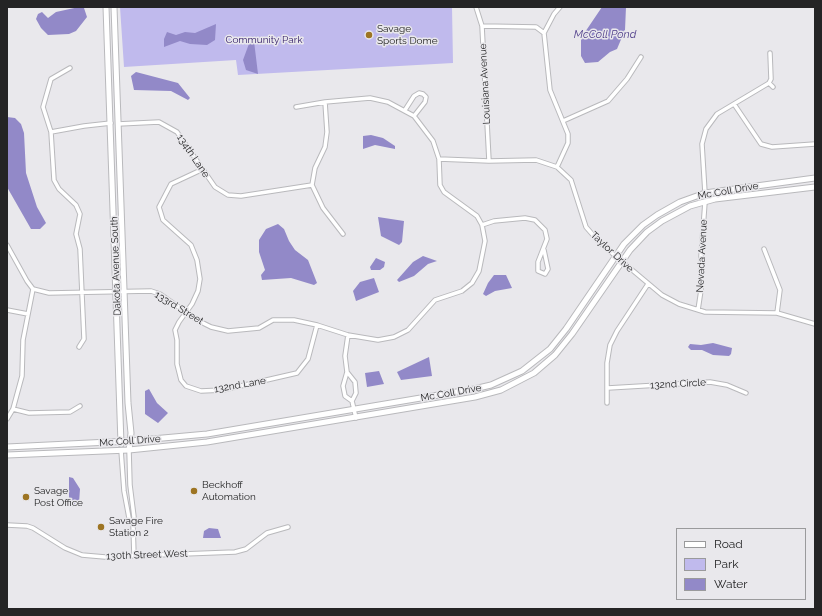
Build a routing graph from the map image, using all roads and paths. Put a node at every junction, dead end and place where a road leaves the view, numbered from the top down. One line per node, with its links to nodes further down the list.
1 (106, 7): 18 (main road, Dakota Avenue South)
2 (114, 7): 19 (main road, Dakota Avenue South)
3 (476, 7): 5 (street, Louisiana Avenue)
4 (560, 7): 6 (street)
5 (482, 26): 6 (street); 23 (street, Louisiana Avenue)
6 (544, 33): 17 (street)
7 (770, 53): 10 (street)
8 (641, 57): 17 (street)
9 (70, 68): 20 (street)
10 (769, 83): 11 (street); 13 (street)
11 (773, 87)
12 (325, 102): 14 (street); 15 (street); 27 (street)
13 (734, 104): 21 (street); 29 (street)
14 (296, 106)
15 (405, 110): 16 (street); 16 (street)
16 (414, 116): 22 (street)
17 (563, 121): 24 (street)
18 (111, 124): 20 (street); 40 (main road, Dakota Avenue South)
19 (118, 124): 25 (street, 134th Lane); 41 (main road, Dakota Avenue South)
20 (51, 132): 42 (street)
21 (815, 144)
22 (439, 159): 23 (street, Taylor Drive); 31 (street)
23 (489, 161): 24 (street, Taylor Drive)
24 (557, 167): 36 (street, Taylor Drive)
25 (202, 170): 27 (street, 134th Lane); 45 (street, 132nd Lane)
26 (815, 178): 29 (main road, Mc Coll Drive)
27 (312, 185): 32 (street)
28 (815, 186): 30 (main road, Mc Coll Drive)
29 (705, 193): 36 (main road, Mc Coll Drive)
30 (705, 202): 37 (main road, Mc Coll Drive); 44 (street, Nevada Avenue)
31 (482, 225): 35 (street); 50 (street, 133rd Street)
32 (343, 234)
33 (7, 245): 39 (street)
34 (764, 249): 46 (street)
35 (544, 250): 35 (street)
36 (615, 256): 37 (street, Taylor Drive); 59 (main road, Mc Coll Drive)
37 (621, 262): 38 (street, Taylor Drive); 60 (main road, Mc Coll Drive)
38 (648, 284): 44 (street, Taylor Drive); 53 (street)
39 (33, 289): 42 (street, 133rd Street); 47 (street)
40 (117, 292): 41 (street, 133rd Street); 42 (street, 133rd Street); 63 (main road, Dakota Avenue South)
41 (124, 292): 45 (street, 133rd Street); 62 (main road, Dakota Avenue South)
42 (82, 293): 51 (street)
43 (7, 310): 47 (street)
44 (698, 310): 46 (street, Taylor Drive)
45 (186, 312): 49 (street, 133rd Street); 49 (street, 132nd Lane)
46 (777, 313): 48 (street, Taylor Drive)
47 (28, 314): 58 (street)
48 (815, 324)
49 (317, 325): 50 (street, 133rd Street)
50 (348, 335): 52 (street)
51 (79, 347)
52 (347, 372): 55 (street); 55 (street)
53 (608, 388): 54 (street, 132nd Circle); 56 (street)
54 (746, 393)
55 (352, 401): 59 (street)
56 (607, 403)
57 (80, 406): 58 (street)
58 (12, 409): 61 (street)
59 (354, 410): 60 (street); 62 (main road, Mc Coll Drive)
60 (356, 418): 66 (main road, Mc Coll Drive)
61 (7, 419)
62 (130, 441): 63 (main road, Mc Coll Drive); 66 (main road, Dakota Avenue South)
63 (120, 442): 64 (main road, Mc Coll Drive); 65 (main road, Dakota Avenue South)
64 (7, 447)
65 (120, 450): 66 (main road, Mc Coll Drive); 67 (main road, Mc Coll Drive); 68 (street, Dakota Avenue South)
66 (129, 450): 68 (street, Dakota Avenue South)
67 (7, 455)
68 (133, 524): 71 (street, Dakota Avenue South)
69 (7, 525): 71 (street, 130th Street West)
70 (288, 527): 71 (street, 130th Street West)
71 (134, 556)

